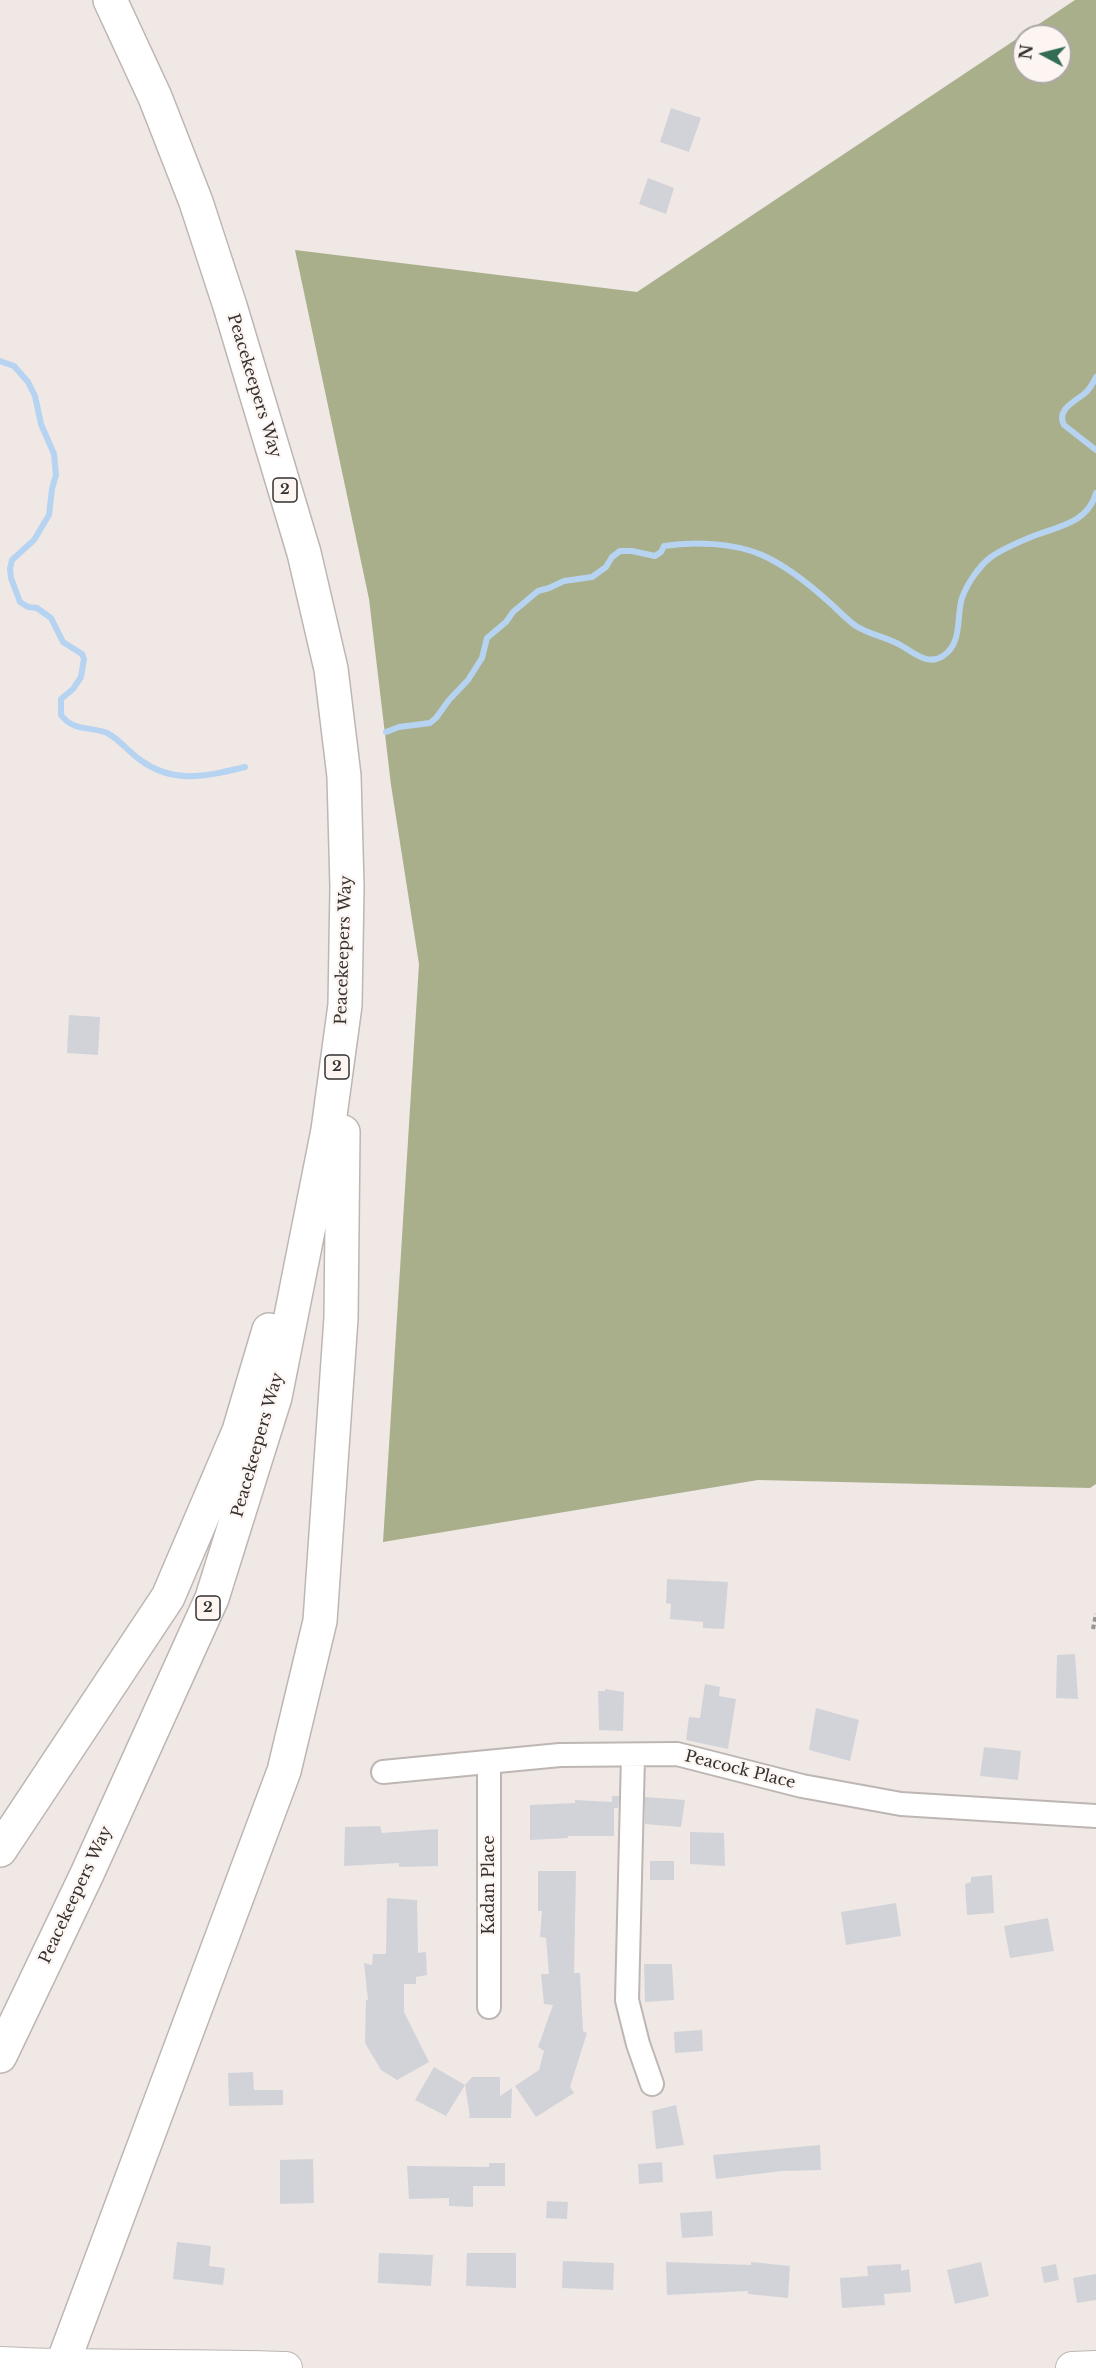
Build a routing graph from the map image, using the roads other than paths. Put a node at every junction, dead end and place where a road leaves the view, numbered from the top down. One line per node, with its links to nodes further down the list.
1 (110, 0): 2 (highway, Peacekeepers Way / 2)
2 (345, 1005): 3 (highway, Peacekeepers Way / 2); 14 (highway)
3 (328, 1130): 8 (highway); 10 (highway, Peacekeepers Way / 2)
4 (633, 1755): 5 (street, Peacock Place); 7 (street, Peacock Place); 11 (street)
5 (489, 1763): 6 (street, Peacock Place); 9 (street, Kadan Place)
6 (382, 1772)
7 (1096, 1816)
8 (0, 1850)
9 (489, 2007)
10 (0, 2056)
11 (652, 2084)
12 (0, 2363): 14 (main road)
13 (1096, 2367): 16 (main road)
14 (61, 2368): 15 (main road)
15 (286, 2368)
16 (1072, 2368)

